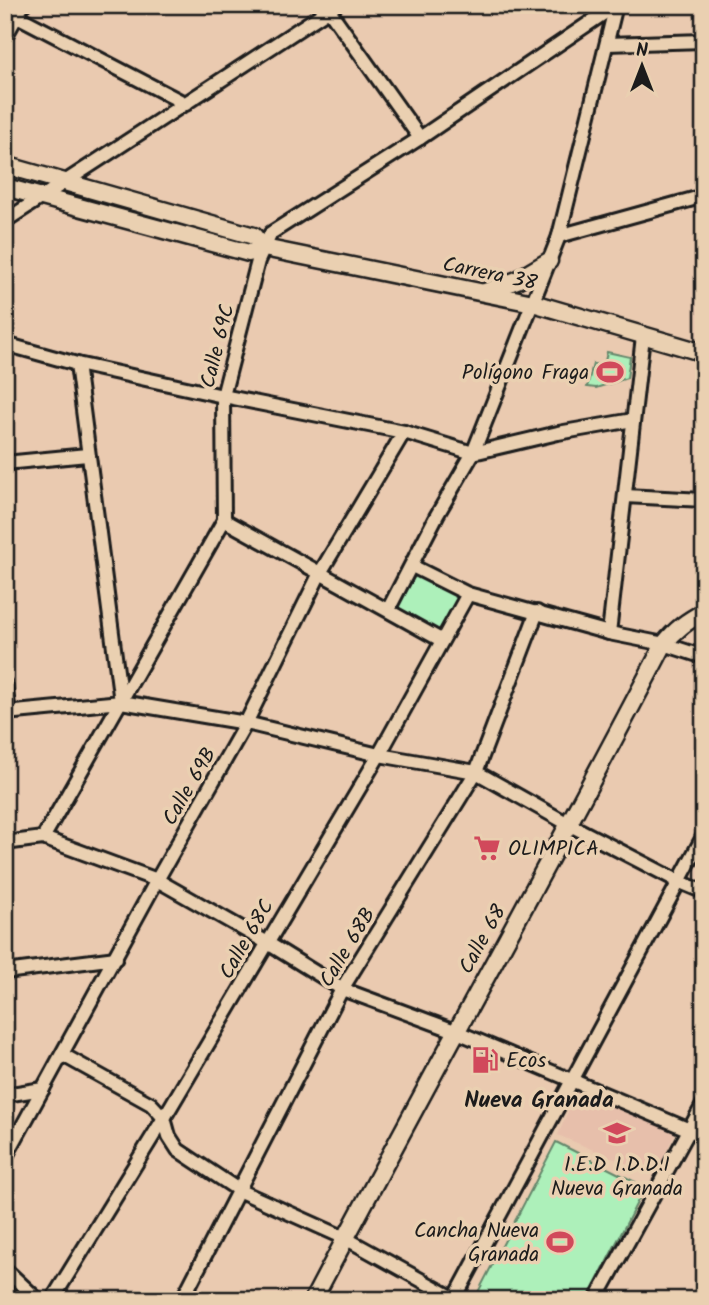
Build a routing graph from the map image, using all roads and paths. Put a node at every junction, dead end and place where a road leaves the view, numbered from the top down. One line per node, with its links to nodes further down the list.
1 (616, 5): 4 (street, Calle 69C); 6 (street)
2 (329, 7): 8 (street); 9 (street)
3 (20, 11): 5 (street); 8 (street)
4 (590, 25): 6 (street); 9 (street, Calle 69C)
5 (5, 37)
6 (608, 41): 7 (street); 16 (street)
7 (704, 41)
8 (186, 104): 11 (street)
9 (420, 138): 17 (street, Calle 69C)
10 (5, 165): 11 (main road, Carrera 38)
11 (65, 182): 14 (street); 17 (main road, Carrera 38)
12 (5, 187): 14 (main road, Carrera 38)
13 (704, 196): 16 (street)
14 (40, 197): 15 (street); 17 (main road, Carrera 38)
15 (5, 221)
16 (559, 236): 18 (street)
17 (264, 247): 19 (main road, Carrera 38); 25 (street, Calle 69C)
18 (549, 261): 19 (main road); 20 (street)
19 (483, 292): 20 (main road, Carrera 38)
20 (533, 303): 21 (main road, Carrera 38); 28 (street)
21 (643, 336): 23 (main road, Carrera 38); 26 (street)
22 (5, 344): 24 (street)
23 (704, 353)
24 (77, 364): 25 (street); 29 (street)
25 (223, 396): 27 (street); 33 (street, Calle 69C)
26 (633, 420): 28 (street); 31 (street)
27 (404, 432): 28 (street); 35 (street, Calle 69B)
28 (473, 453): 34 (street)
29 (87, 455): 30 (street); 45 (street)
30 (5, 463)
31 (625, 496): 32 (street); 40 (street)
32 (704, 500)
33 (224, 520): 35 (street); 45 (street, Calle 69C)
34 (412, 566): 36 (street); 37 (street)
35 (320, 573): 37 (street); 47 (street, Calle 69B)
36 (468, 594): 38 (street); 41 (street, Calle 68C)
37 (388, 610): 41 (street)
38 (537, 611): 40 (street); 49 (street, Calle 68B)
39 (704, 612): 42 (main road, Calle 68)
40 (609, 633): 42 (street)
41 (441, 640): 48 (street, Calle 68C)
42 (664, 644): 43 (street); 50 (main road, Calle 68)
43 (704, 657)
44 (5, 684): 46 (street)
45 (121, 702): 46 (street); 47 (street); 52 (street, Calle 69C)
46 (7, 713)
47 (246, 723): 48 (street); 54 (street, Calle 69B)
48 (379, 755): 49 (street); 57 (street, Calle 68C)
49 (476, 772): 50 (street); 60 (street, Calle 68B)
50 (570, 825): 55 (street); 61 (main road, Calle 68)
51 (704, 835): 55 (street)
52 (43, 838): 53 (street); 54 (street)
53 (5, 843)
54 (157, 880): 57 (street); 58 (street, Calle 69B)
55 (680, 882): 56 (street); 63 (street)
56 (704, 892)
57 (266, 942): 60 (street); 67 (street, Calle 68C)
58 (116, 958): 59 (street); 62 (street, Calle 69B)
59 (5, 972)
60 (342, 989): 61 (street); 71 (street, Calle 68B)
61 (455, 1031): 63 (street); 72 (main road, Calle 68)
62 (63, 1055): 64 (street, Calle 69B); 67 (street)
63 (573, 1082): 68 (street); 74 (street)
64 (43, 1090): 65 (street); 70 (street, Calle 69B)
65 (5, 1094)
66 (704, 1103): 68 (street)
67 (164, 1118): 71 (street); 76 (street, Calle 68C)
68 (689, 1130): 69 (street); 79 (street)
69 (704, 1136)
70 (5, 1158)
71 (240, 1191): 72 (street); 77 (street, Calle 68B)
72 (345, 1238): 74 (street); 78 (main road, Calle 68)
73 (5, 1269): 75 (street)
74 (455, 1299)
75 (38, 1300)
76 (52, 1300)
77 (182, 1300)
78 (313, 1300)
79 (596, 1300)

